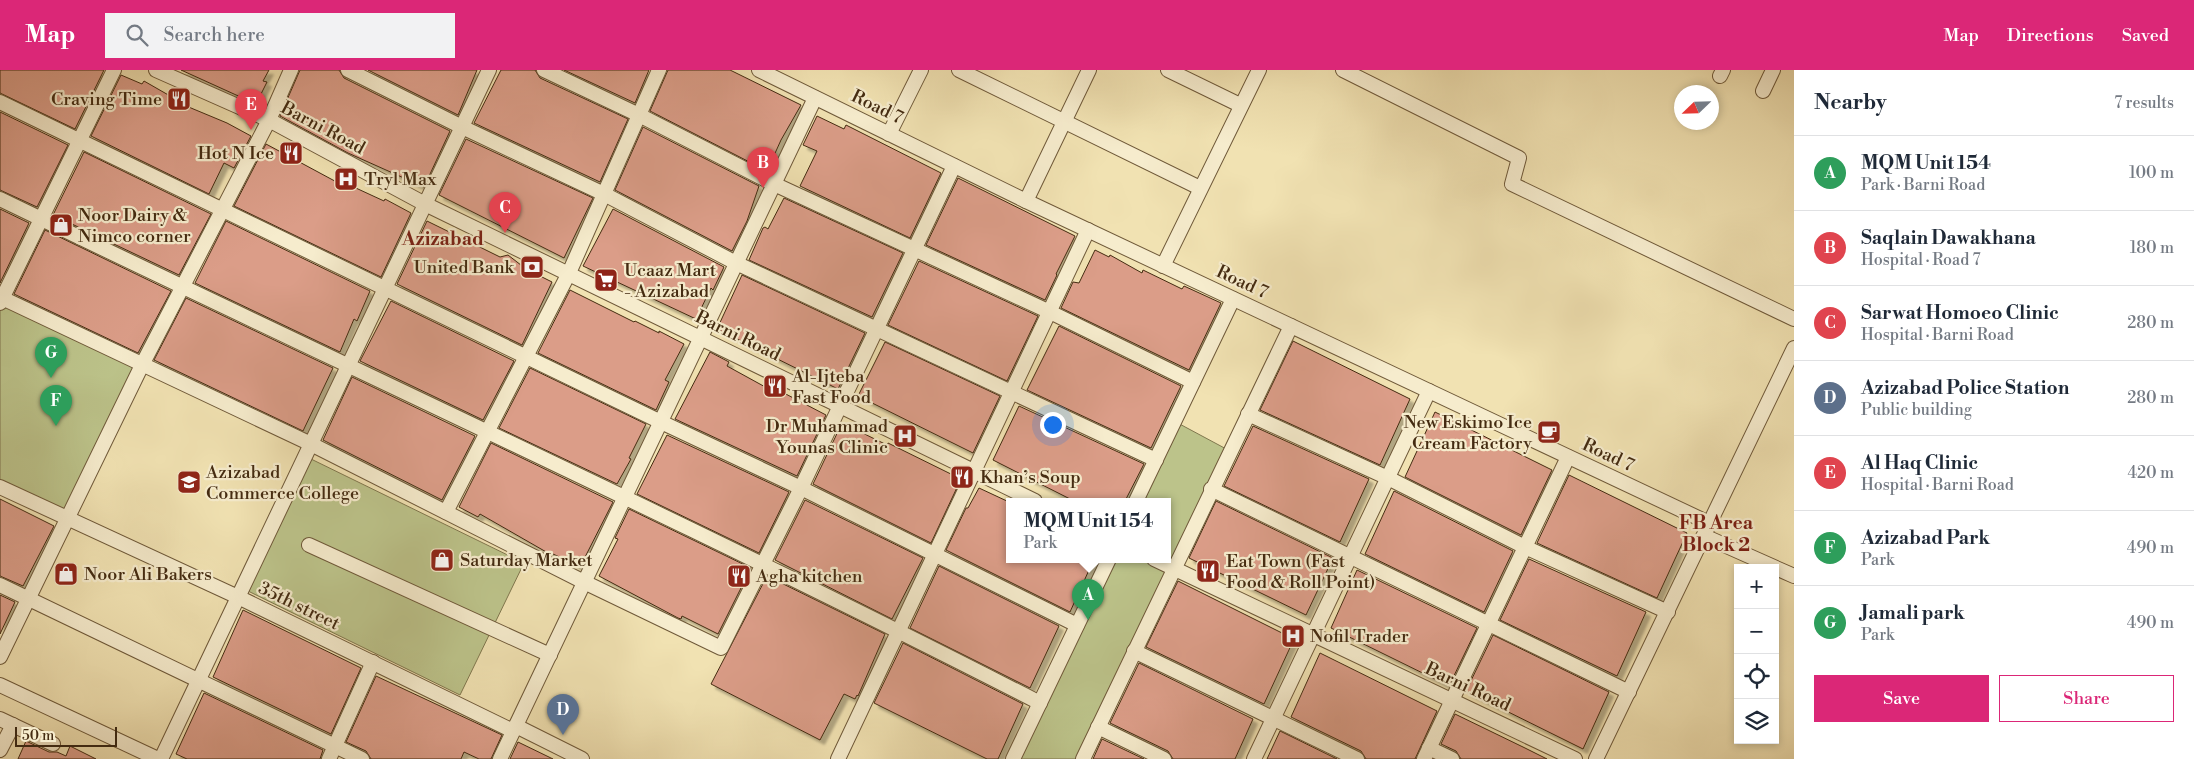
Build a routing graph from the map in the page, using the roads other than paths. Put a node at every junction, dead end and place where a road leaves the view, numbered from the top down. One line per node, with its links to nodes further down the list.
1 (114, 70): 25 (street)
2 (156, 70): 21 (street, Barni Road)
3 (291, 70): 21 (street)
4 (348, 70): 23 (street)
5 (489, 70): 23 (street)
6 (544, 70): 20 (street)
7 (659, 70): 20 (street)
8 (759, 70): 17 (street, Road 7)
9 (922, 70): 24 (street)
10 (959, 70): 22 (street)
11 (1089, 70): 22 (street)
12 (1168, 70): 19 (street)
13 (1259, 70): 19 (street)
14 (1343, 70): 45 (street)
15 (1773, 70): 16 (street)
16 (1763, 91)
17 (815, 98): 24 (street, Road 7); 27 (street)
18 (0, 102): 25 (street)
19 (1240, 105): 28 (street)
20 (639, 115): 27 (street); 29 (street)
21 (269, 120): 32 (street, Barni Road); 33 (street)
22 (1064, 121): 28 (street); 31 (street)
23 (462, 127): 29 (street); 32 (street)
24 (889, 134): 26 (street, Road 7)
25 (79, 141): 33 (street); 34 (street)
26 (954, 166): 31 (street, Road 7); 36 (street)
27 (774, 184): 36 (street); 37 (street)
28 (1200, 188): 38 (street)
29 (604, 194): 37 (street); 39 (street)
30 (0, 199): 34 (street)
31 (1026, 201): 35 (street, Road 7)
32 (425, 204): 39 (street, Barni Road); 41 (street)
33 (222, 211): 40 (street); 41 (street)
34 (41, 219): 40 (street); 42 (street)
35 (1088, 230): 38 (street, Road 7); 44 (street)
36 (915, 249): 44 (street); 47 (street)
37 (736, 262): 47 (street); 48 (street)
38 (1163, 266): 43 (street, Road 7)
39 (569, 273): 48 (street, Barni Road); 50 (street)
40 (183, 286): 51 (street); 52 (street)
41 (385, 288): 50 (street); 52 (street)
42 (1, 299): 51 (street)
43 (1233, 299): 46 (street, Road 7); 53 (street)
44 (1050, 312): 53 (street); 55 (street)
45 (1794, 319)
46 (1291, 326): 54 (street, Road 7); 57 (street)
47 (877, 330): 55 (street); 56 (street)
48 (700, 339): 56 (street, Barni Road); 58 (street)
49 (1794, 348): 73 (street)
50 (526, 356): 58 (street); 59 (street)
51 (142, 365): 60 (street); 72 (street)
52 (349, 365): 59 (street); 60 (street)
53 (1193, 382): 62 (street)
54 (1430, 391): 61 (street, Road 7); 64 (street)
55 (1011, 394): 62 (street); 63 (street)
56 (841, 406): 63 (street, Barni Road); 66 (street)
57 (1248, 414): 64 (street); 67 (street)
58 (660, 422): 66 (street); 68 (street)
59 (487, 433): 68 (street); 71 (street)
60 (311, 444): 71 (street); 85 (street)
61 (1568, 457): 73 (street, Road 7); 75 (street)
62 (1156, 460): 70 (street)
63 (974, 471): 69 (street, Barni Road); 76 (street)
64 (1388, 478): 75 (street); 77 (street)
65 (0, 487): 72 (street, 35th street)
66 (801, 488): 76 (street); 80 (street)
67 (1211, 489): 77 (street); 81 (street)
68 (625, 497): 80 (street); 83 (street)
69 (1029, 498)
70 (1137, 498)
71 (446, 512): 83 (street)
72 (67, 519): 85 (street, 35th street); 86 (street)
73 (1708, 530): 82 (street, Road 7); 87 (street)
74 (309, 545): 93 (street)
75 (1524, 547): 87 (street); 88 (street)
76 (936, 553): 89 (street); 90 (street)
77 (1351, 555): 88 (street); 91 (street)
78 (1107, 563): 89 (street)
79 (1162, 563): 81 (street, Barni Road)
80 (764, 564): 83 (street); 90 (street)
81 (1173, 568): 91 (street, Barni Road); 92 (street)
82 (1794, 576)
83 (584, 582): 93 (street)
84 (0, 584): 86 (street)
85 (238, 597): 95 (street, 35th street); 96 (street)
86 (28, 598): 94 (street); 96 (street)
87 (1668, 612): 98 (street)
88 (1488, 622): 98 (street); 99 (street)
89 (1077, 625): 100 (street)
90 (899, 630): 100 (street); 113 (street)
91 (1313, 635): 99 (street, Barni Road); 101 (street)
92 (1134, 651): 101 (street); 103 (street)
93 (550, 655): 104 (street)
94 (0, 657)
95 (373, 662): 104 (street, 35th street); 107 (street)
96 (199, 680): 107 (street); 109 (street)
97 (0, 685): 109 (street)
98 (1629, 692): 121 (street)
99 (1451, 700): 108 (street); 120 (street, Barni Road)
100 (1040, 703): 114 (street)
101 (1273, 719): 117 (street); 118 (street)
102 (6, 722): 105 (street); 106 (street)
103 (1098, 726): 115 (street); 116 (street)
104 (514, 729): 111 (street); 112 (street, 35th street)
105 (53, 744)
106 (0, 750)
107 (332, 753): 110 (street)
108 (1426, 753): 119 (street)
109 (164, 758)
110 (362, 759)
111 (500, 759)
112 (582, 759)
113 (838, 759)
114 (1013, 759)
115 (1083, 759)
116 (1164, 759)
117 (1254, 759)
118 (1358, 759)
119 (1452, 759)
120 (1575, 759)
121 (1596, 759)

